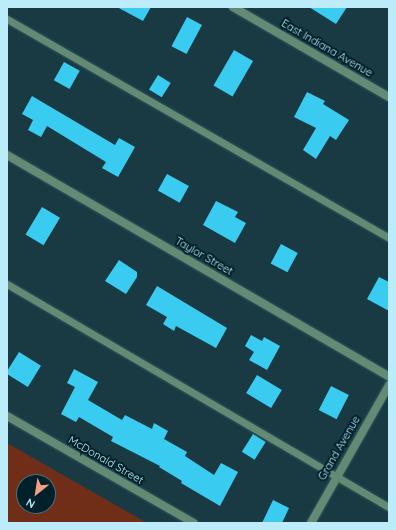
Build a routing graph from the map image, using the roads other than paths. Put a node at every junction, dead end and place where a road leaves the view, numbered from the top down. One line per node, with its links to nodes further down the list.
1 (233, 7): 3 (street, East Indiana Avenue)
2 (7, 19): 5 (lane)
3 (389, 96)
4 (7, 155): 7 (street, Taylor Street)
5 (389, 238)
6 (7, 284): 10 (lane)
7 (389, 376)
8 (389, 385): 10 (street, Grand Avenue)
9 (7, 416): 12 (street, McDonald Street)
10 (336, 476): 11 (lane); 13 (street, Grand Avenue)
11 (389, 507)
12 (194, 523)
13 (311, 523)

